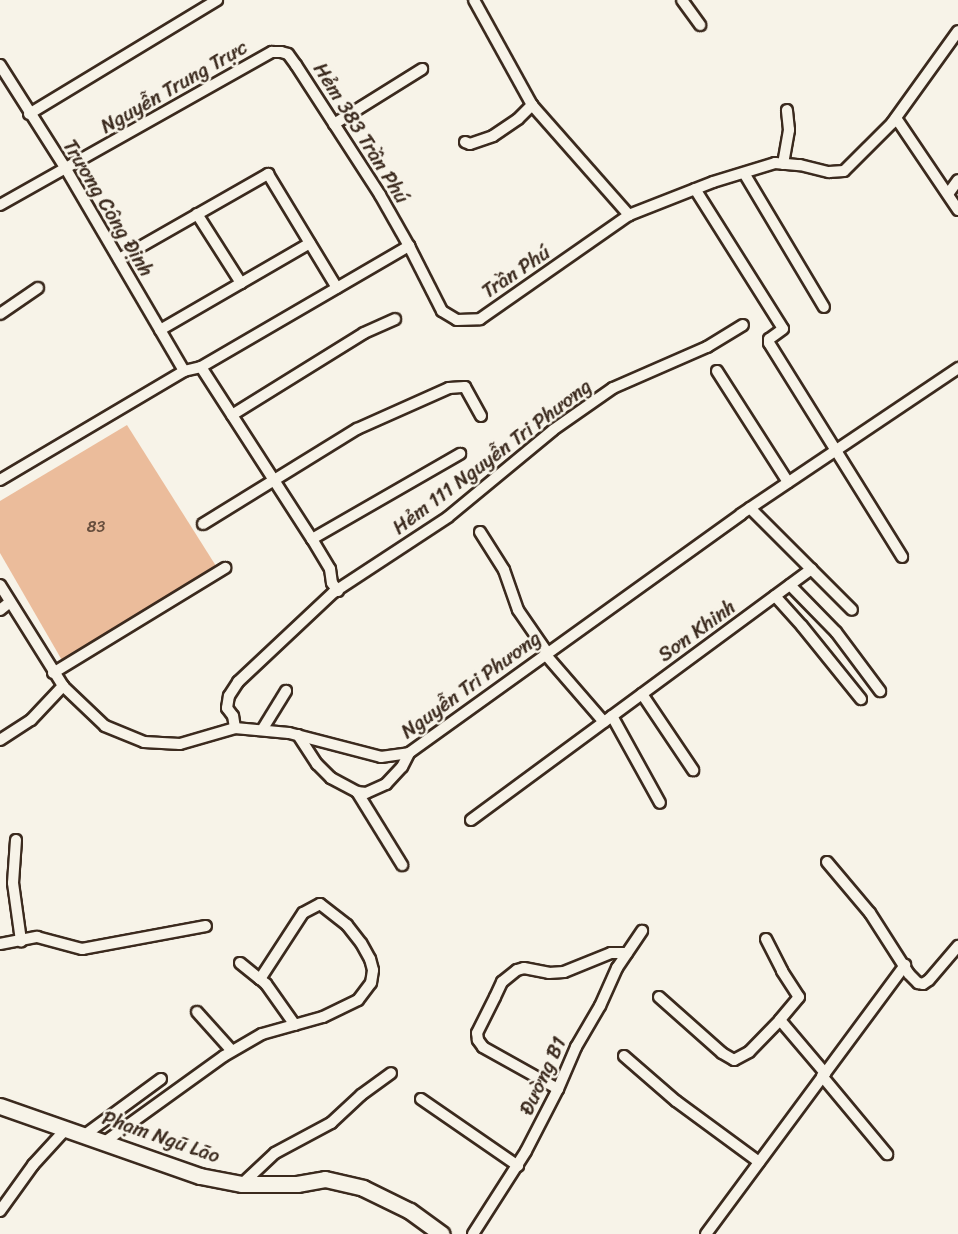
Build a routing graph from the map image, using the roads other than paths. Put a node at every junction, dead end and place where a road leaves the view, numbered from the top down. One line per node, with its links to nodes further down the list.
1 (217, 0): 11 (street)
2 (474, 0): 9 (street)
3 (682, 0): 4 (street)
4 (700, 25)
5 (958, 31): 12 (street, Trần Phú)
6 (272, 52): 13 (street, Hẻm 383 Trần Phú); 16 (street, Nguyễn Trung Trực)
7 (0, 65): 11 (street, Trương Công Định)
8 (422, 69): 13 (street)
9 (532, 105): 14 (street); 24 (street)
10 (787, 110): 15 (street)
11 (29, 114): 16 (street, Trương Công Định)
12 (896, 118): 15 (street, Trần Phú); 20 (street)
13 (334, 124): 26 (street, Hẻm 383 Trần Phú)
14 (465, 142)
15 (783, 164): 17 (street, Trần Phú)
16 (66, 170): 21 (street, Nguyễn Trung Trực); 27 (street, Trương Công Định)
17 (744, 173): 19 (street, Trần Phú); 31 (street)
18 (958, 180): 20 (street)
19 (695, 189): 24 (street, Trần Phú); 42 (street)
20 (948, 194): 22 (street)
21 (0, 206)
22 (958, 210)
23 (197, 214): 25 (street); 27 (street); 28 (street)
24 (629, 215): 26 (street, Trần Phú)
25 (310, 243): 28 (street); 30 (street)
26 (408, 246): 30 (street)
27 (119, 260): 35 (street, Trương Công Định)
28 (241, 283): 35 (street)
29 (38, 288): 32 (street)
30 (337, 288): 36 (street)
31 (824, 307)
32 (0, 314)
33 (395, 319): 40 (street)
34 (743, 325): 56 (street, Hẻm 111 Nguyễn Tri Phương)
35 (160, 330): 38 (street, Trương Công Định)
36 (201, 367): 38 (street); 40 (street)
37 (958, 368): 42 (street, Nguyễn Tri Phương)
38 (184, 371): 44 (street)
39 (717, 371): 46 (street)
40 (232, 415): 45 (street)
41 (481, 416): 45 (street)
42 (837, 449): 46 (street, Nguyễn Tri Phương); 51 (street)
43 (460, 454): 50 (street)
44 (0, 480)
45 (274, 480): 48 (street); 50 (street)
46 (788, 482): 47 (street, Nguyễn Tri Phương)
47 (750, 508): 53 (street); 61 (street, Nguyễn Tri Phương)
48 (203, 524)
49 (480, 532): 61 (street)
50 (312, 539): 56 (street)
51 (902, 557)
52 (225, 568): 62 (street)
53 (811, 569): 55 (street, Sơn Khinh); 60 (street)
54 (0, 585): 58 (street, Nguyễn Tri Phương)
55 (790, 585): 57 (street, Sơn Khinh); 65 (street)
56 (338, 591): 69 (street, Hẻm 111 Nguyễn Tri Phương)
57 (775, 596): 66 (street, Sơn Khinh); 67 (street)
58 (10, 602): 59 (street); 62 (street, Nguyễn Tri Phương)
59 (0, 610)
60 (852, 610)
61 (546, 653): 68 (street); 73 (street, Nguyễn Tri Phương)
62 (53, 673): 63 (street, Nguyễn Tri Phương)
63 (63, 686): 69 (street, Nguyễn Tri Phương); 72 (street)
64 (286, 691): 70 (street)
65 (880, 691)
66 (642, 694): 68 (street, Sơn Khinh); 74 (street)
67 (861, 699)
68 (608, 719): 76 (street); 77 (street, Sơn Khinh)
69 (235, 728): 70 (street, Nguyễn Tri Phương)
70 (262, 730): 71 (street, Nguyễn Tri Phương)
71 (298, 735): 73 (street, Nguyễn Tri Phương); 75 (street)
72 (0, 740)
73 (409, 753): 75 (street)
74 (693, 770)
75 (357, 792): 80 (street)
76 (660, 803)
77 (471, 820)
78 (16, 840): 84 (street)
79 (827, 862): 89 (street)
80 (402, 865)
81 (206, 926): 84 (street)
82 (642, 931): 87 (street, Đường B1)
83 (766, 939): 93 (street)
84 (21, 941): 85 (street)
85 (0, 944)
86 (958, 946): 89 (street)
87 (627, 953): 100 (street, Đường B1); 100 (street)
88 (240, 963): 90 (street)
89 (905, 965): 98 (street)
90 (260, 979): 94 (street); 94 (street)
91 (659, 998): 93 (street)
92 (197, 1012): 95 (street)
93 (780, 1020): 98 (street)
94 (295, 1025): 95 (street)
95 (232, 1051): 105 (street)
96 (624, 1056): 107 (street)
97 (391, 1073): 109 (street)
98 (824, 1075): 106 (street); 107 (street)
99 (161, 1079): 104 (street)
100 (558, 1089): 108 (street, Đường B1)
101 (421, 1099): 108 (street)
102 (0, 1106): 103 (street, Phạm Ngũ Lão)
103 (66, 1129): 104 (street, Phạm Ngũ Lão); 110 (street)
104 (86, 1134): 105 (street, Phạm Ngũ Lão)
105 (106, 1141): 109 (street, Phạm Ngũ Lão)
106 (887, 1154)
107 (759, 1162): 113 (street)
108 (518, 1166): 112 (street, Đường B1)
109 (242, 1184): 111 (street, Phạm Ngũ Lão)
110 (0, 1211)
111 (440, 1234)
112 (474, 1234)
113 (706, 1234)

